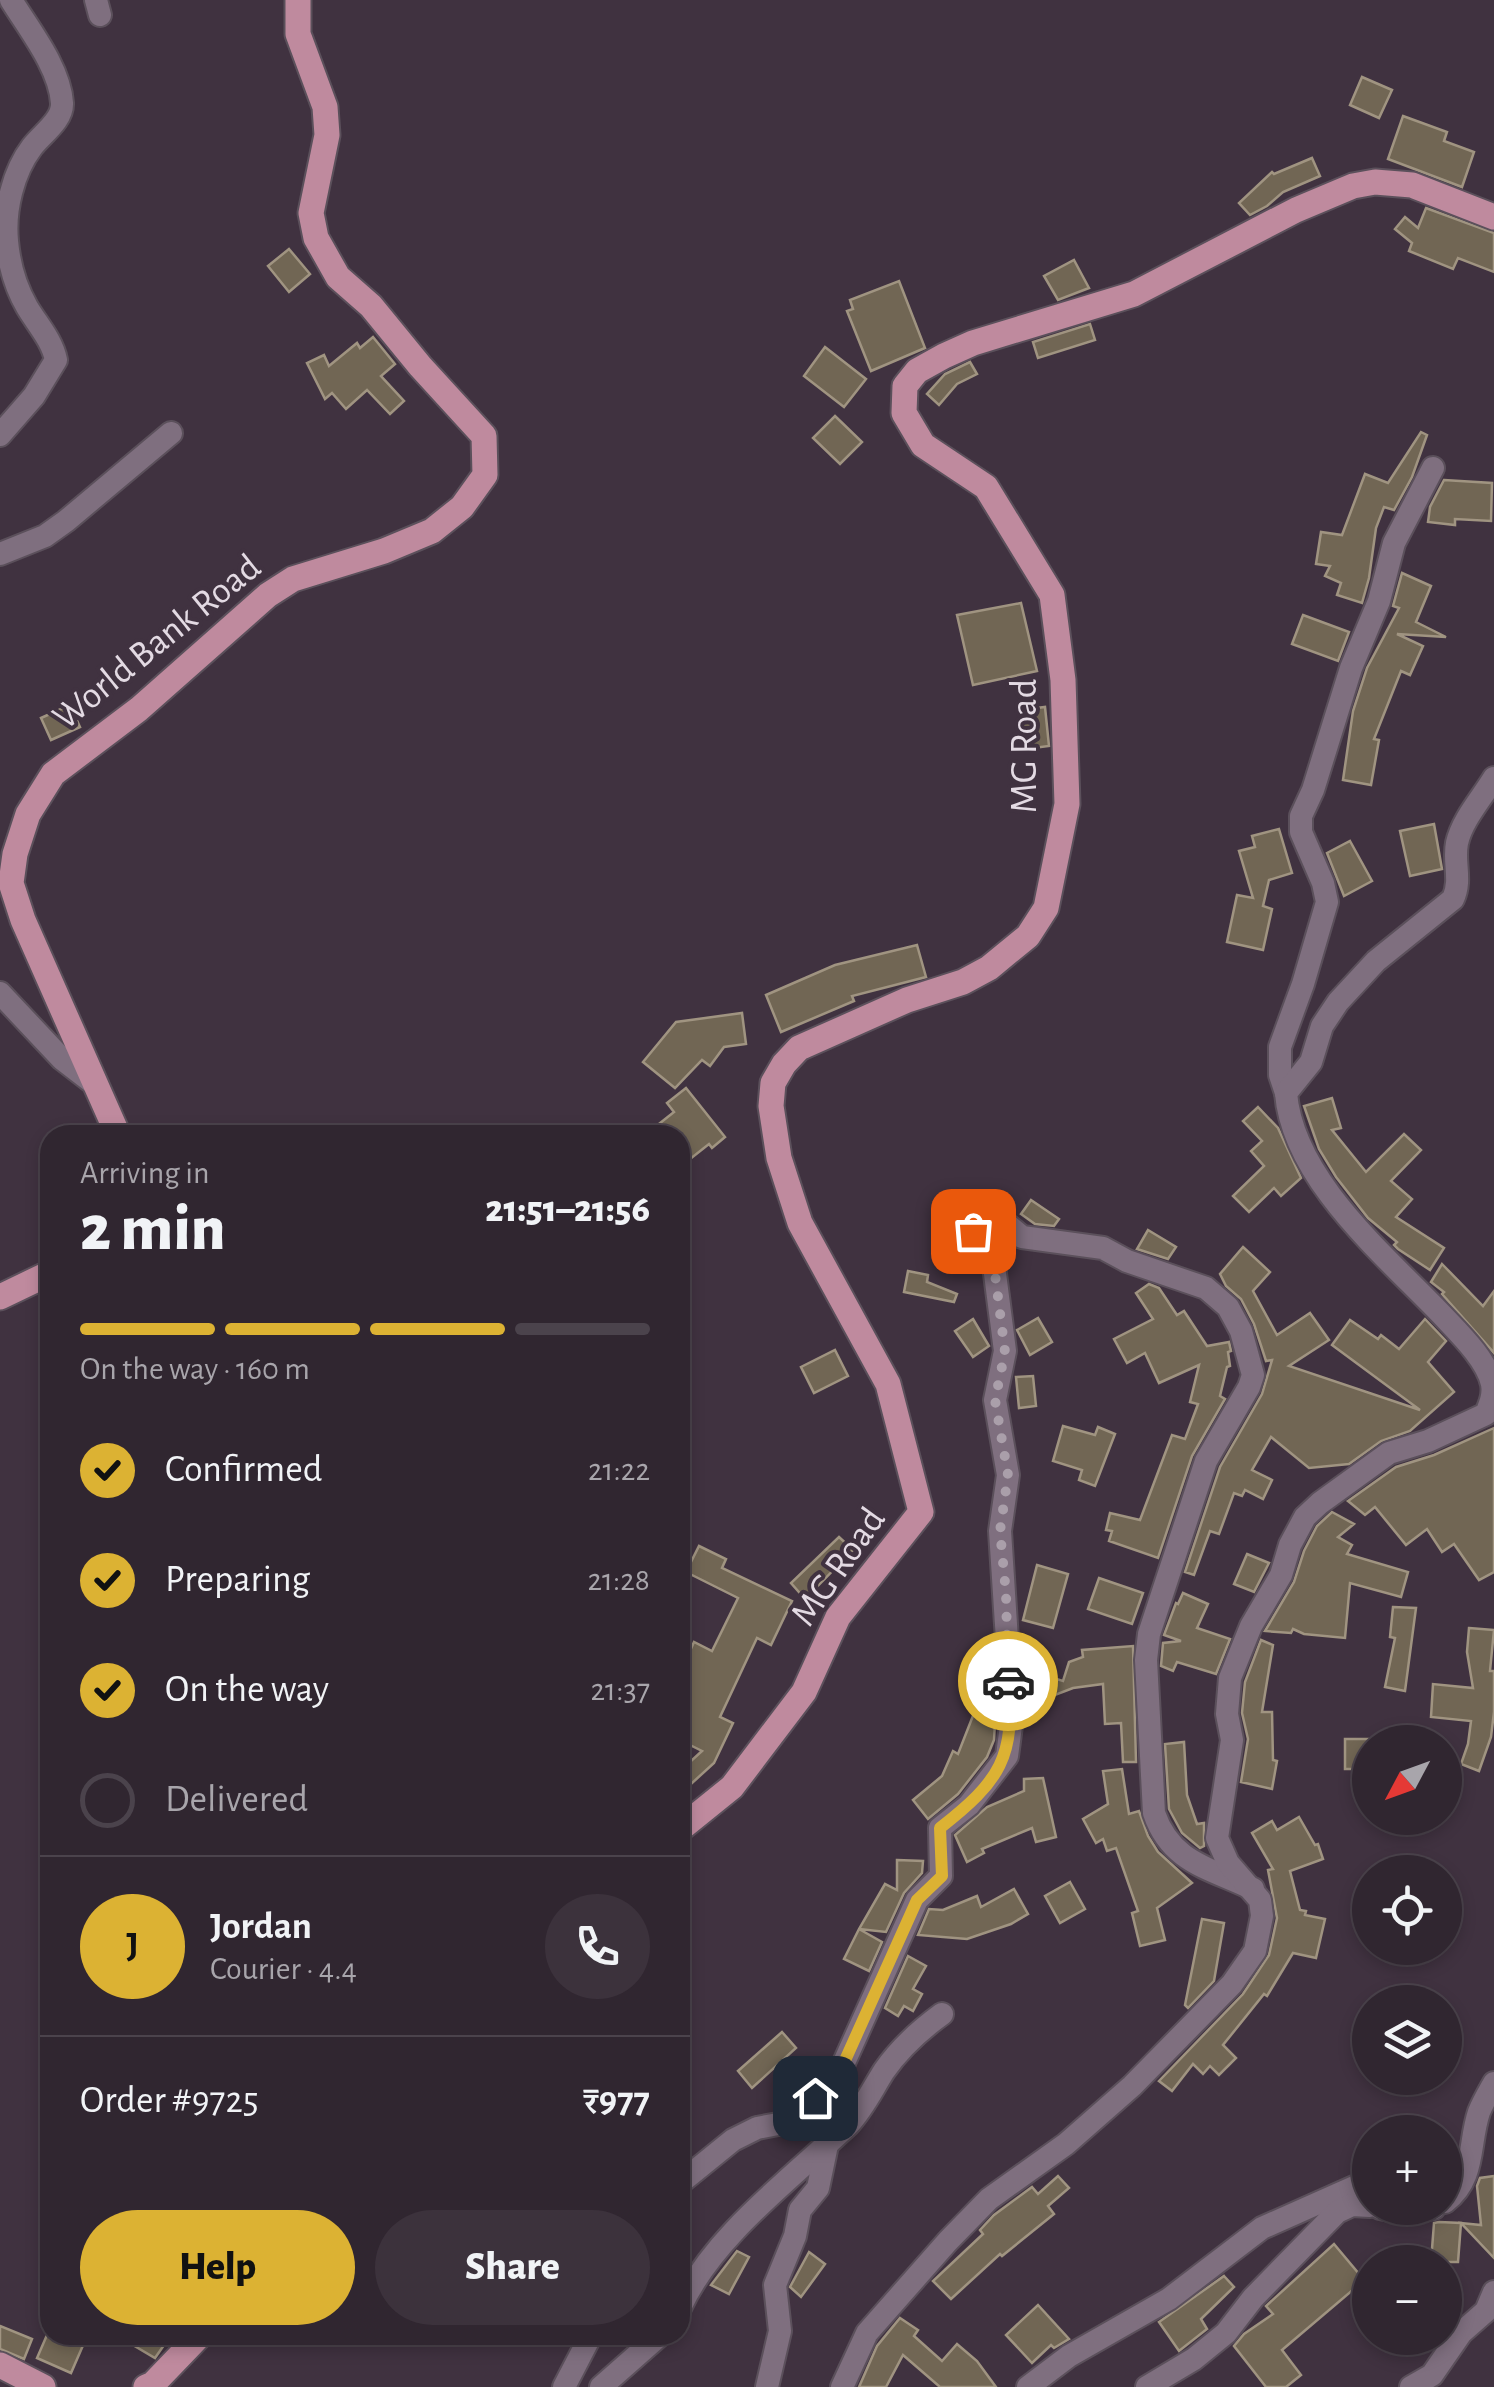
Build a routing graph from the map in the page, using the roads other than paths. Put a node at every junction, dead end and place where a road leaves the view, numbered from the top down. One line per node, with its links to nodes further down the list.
1 (11, 0): 5 (street)
2 (298, 0): 10 (main road, World Bank Road)
3 (1494, 217): 16 (main road, MG Road)
4 (171, 434): 7 (street)
5 (0, 435)
6 (1432, 468): 11 (street)
7 (0, 554)
8 (1494, 778): 11 (street)
9 (0, 994): 10 (street)
10 (97, 1086): 12 (main road, World Bank Road)
11 (1286, 1093): 15 (street)
12 (114, 1125)
13 (40, 1277): 14 (main road)
14 (0, 1298)
15 (1490, 1415): 17 (street)
16 (690, 1821)
17 (1252, 1889): 21 (street); 36 (street)
18 (942, 2014): 20 (street)
19 (1494, 2082): 22 (street)
20 (827, 2145): 25 (street); 35 (street)
21 (690, 2175)
22 (1462, 2182)
23 (1352, 2188): 37 (street)
24 (1352, 2205): 38 (street)
25 (690, 2293)
26 (1491, 2304): 39 (street)
27 (190, 2345): 32 (main road)
28 (586, 2345): 33 (street)
29 (649, 2345): 34 (street)
30 (0, 2366): 31 (main road)
31 (43, 2387)
32 (146, 2387)
33 (564, 2387)
34 (601, 2387)
35 (767, 2387)
36 (842, 2387)
37 (1028, 2387)
38 (1147, 2387)
39 (1411, 2387)

